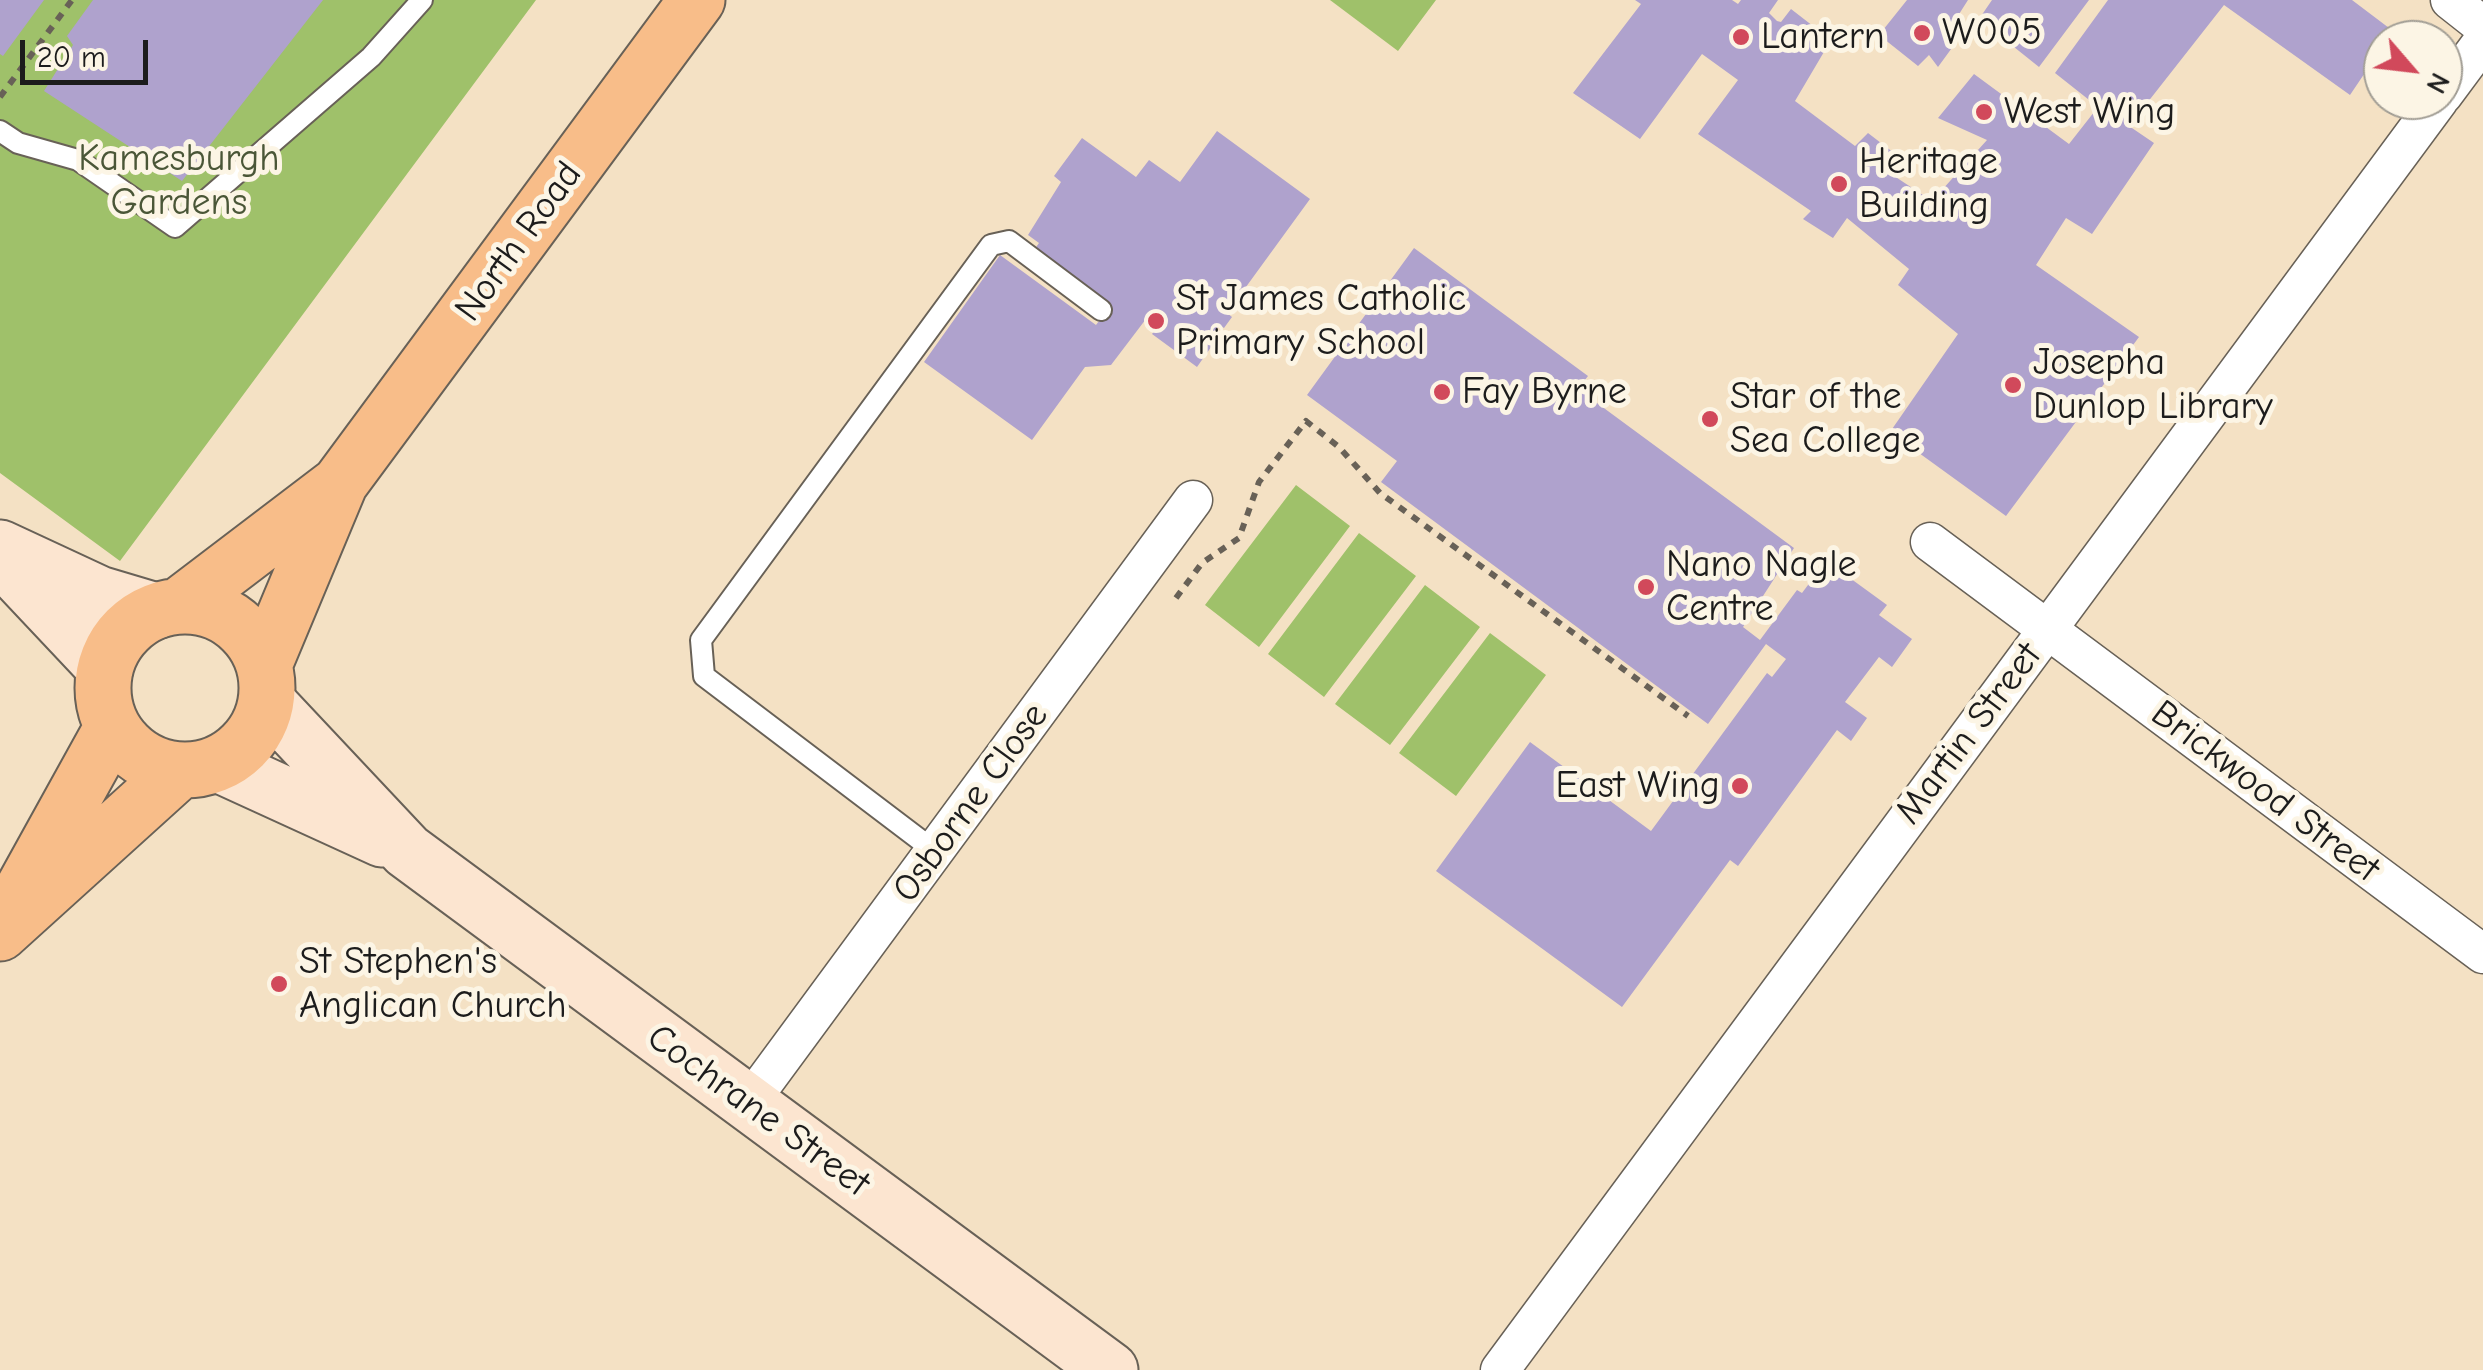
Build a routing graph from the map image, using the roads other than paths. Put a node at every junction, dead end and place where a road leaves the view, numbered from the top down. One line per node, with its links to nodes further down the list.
1 (422, 0): 8 (lane)
2 (697, 0): 10 (main road, North Road)
3 (2450, 0): 4 (street)
4 (2483, 26)
5 (2483, 41): 6 (street, Martin Street)
6 (2463, 68)
7 (2425, 120): 16 (street, Martin Street)
8 (0, 130)
9 (1101, 310): 22 (lane)
10 (340, 483): 15 (main road, North Road); 18 (main road, North Road)
11 (1193, 500): 22 (street, Osborne Close)
12 (1930, 542): 16 (street, Brickwood Street)
13 (0, 548): 15 (street)
14 (0, 556): 17 (street)
15 (168, 608): 17 (main road); 18 (main road)
16 (2047, 630): 24 (street, Brickwood Street); 27 (street, Martin Street)
17 (105, 668): 19 (main road)
18 (266, 684): 20 (main road); 21 (street, Cochrane Street)
19 (112, 728): 20 (main road); 23 (main road)
20 (198, 767): 21 (street, Cochrane Street); 23 (main road)
21 (407, 851): 25 (street, Cochrane Street)
22 (936, 852): 25 (street, Osborne Close)
23 (0, 933)
24 (2483, 954)
25 (748, 1104): 26 (street, Cochrane Street)
26 (1110, 1370)
27 (1500, 1370)

